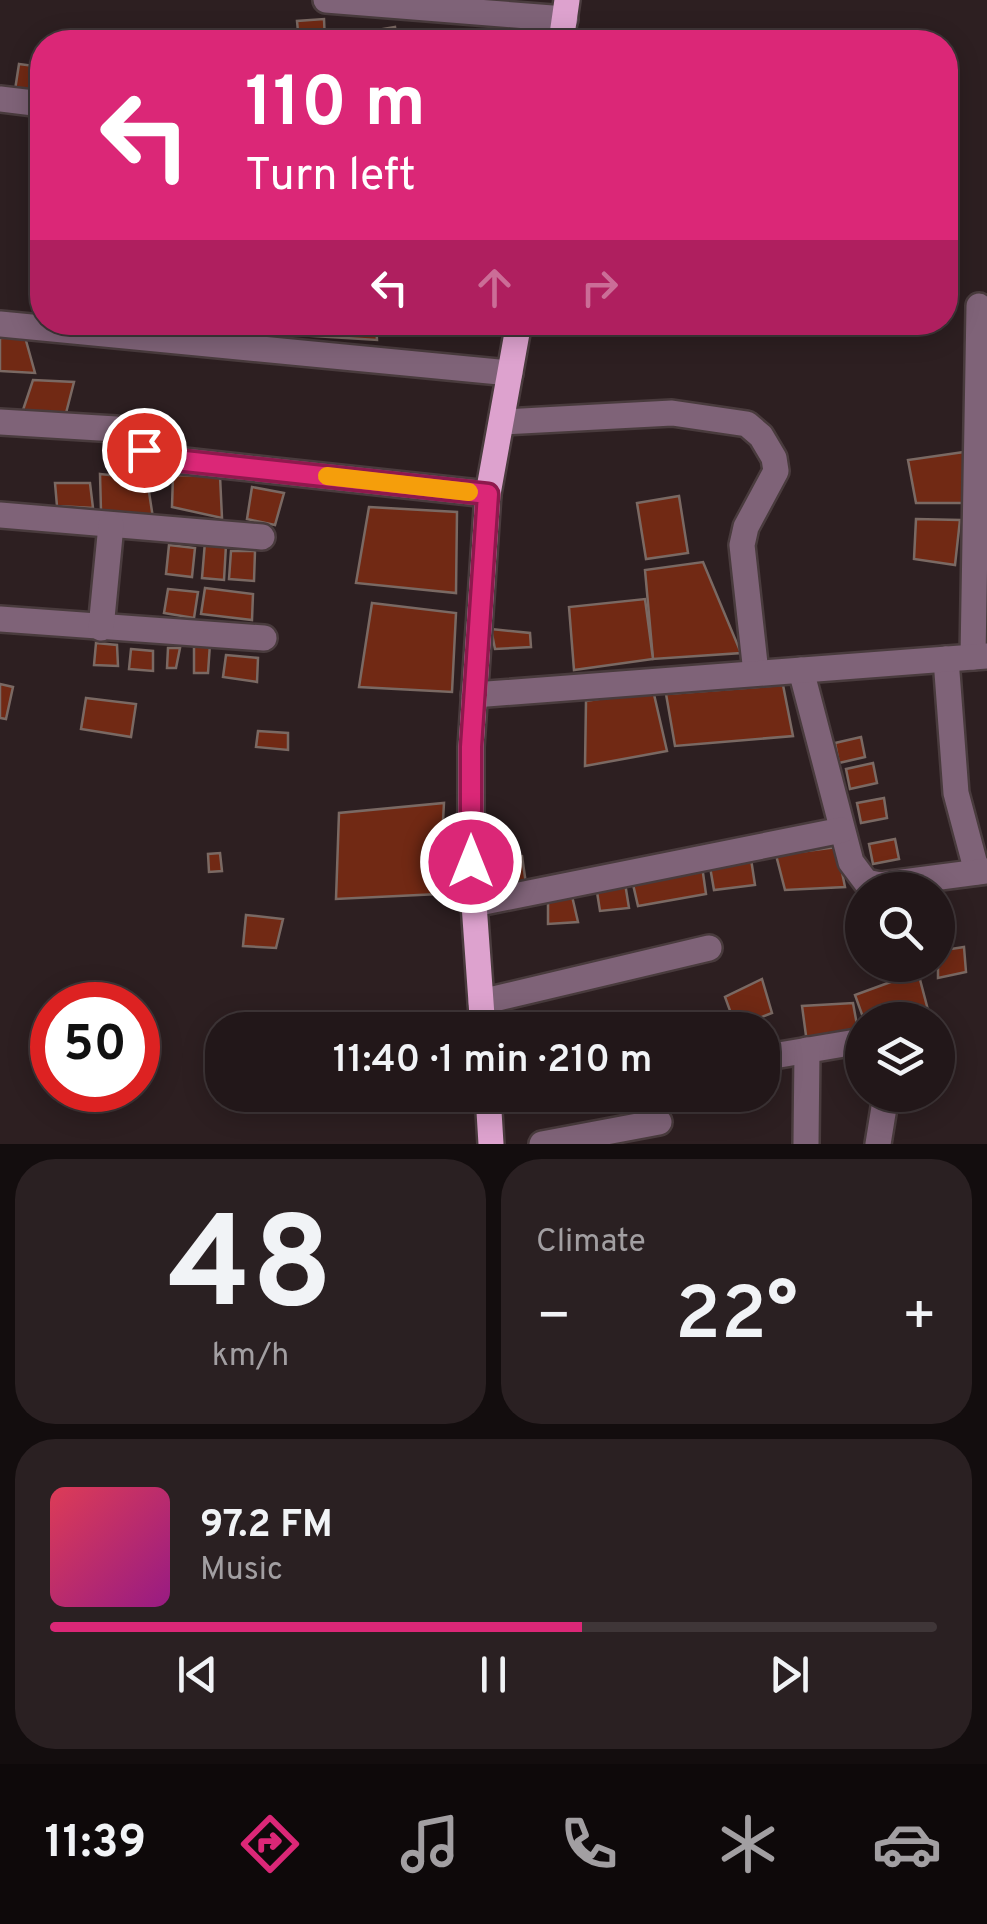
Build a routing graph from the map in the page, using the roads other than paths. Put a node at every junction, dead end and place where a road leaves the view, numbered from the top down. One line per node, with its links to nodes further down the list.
1 (326, 0): 2 (street)
2 (564, 21)
3 (0, 99): 4 (street)
4 (30, 103)
5 (979, 306): 20 (street)
6 (0, 324): 7 (street)
7 (30, 325)
8 (149, 335): 10 (street)
9 (517, 335): 10 (main road)
10 (510, 373): 12 (main road)
11 (0, 422): 13 (street)
12 (502, 422): 13 (main road); 23 (street)
13 (488, 494): 24 (main road)
14 (0, 515): 15 (street)
15 (111, 526): 16 (street); 18 (street)
16 (262, 537)
17 (0, 620): 18 (street)
18 (101, 628): 19 (street)
19 (264, 638)
20 (980, 656): 21 (street)
21 (946, 659): 22 (street); 26 (street)
22 (802, 670): 23 (street); 25 (street)
23 (756, 674): 24 (street)
24 (474, 695): 27 (main road)
25 (842, 830): 26 (street); 27 (street)
26 (982, 871)
27 (474, 904): 29 (main road)
28 (709, 948): 29 (street)
29 (481, 1002): 30 (main road)
30 (482, 1012)
31 (845, 1044): 32 (street)
32 (807, 1050): 33 (street); 39 (street)
33 (780, 1055)
34 (489, 1112): 37 (main road)
35 (883, 1112): 40 (street)
36 (659, 1122): 38 (street)
37 (491, 1144)
38 (542, 1144)
39 (806, 1144)
40 (878, 1144)

